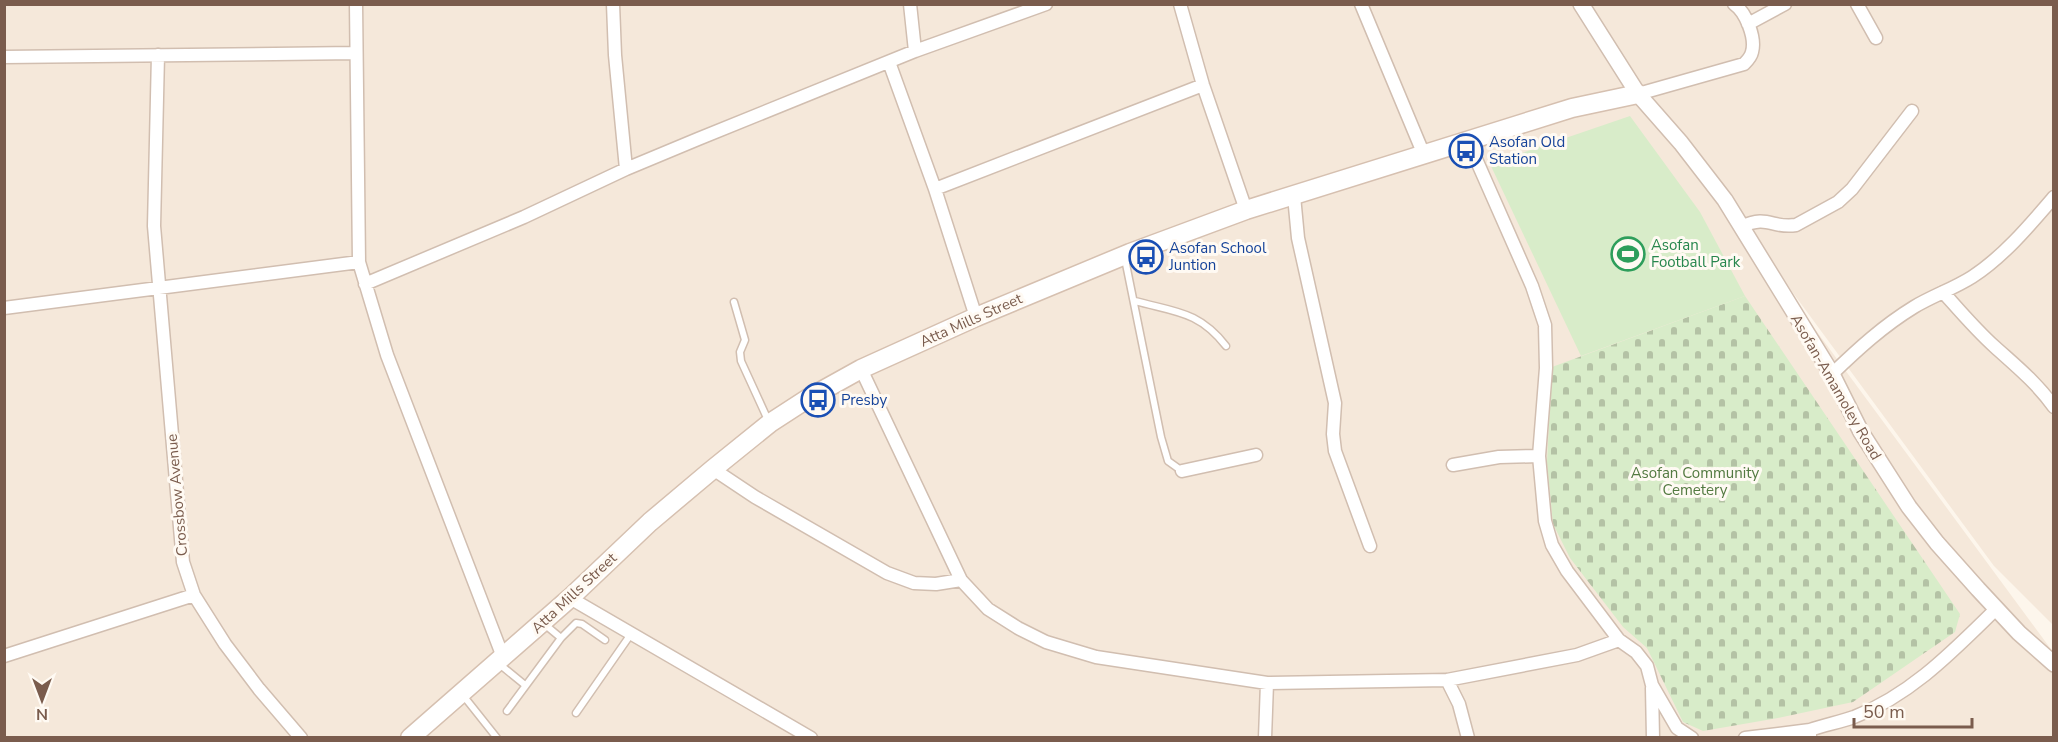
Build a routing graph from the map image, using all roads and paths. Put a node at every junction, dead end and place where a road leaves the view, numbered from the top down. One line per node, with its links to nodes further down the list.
1 (356, 4): 14 (street)
2 (613, 4): 23 (street)
3 (910, 4): 13 (street)
4 (1046, 4): 13 (street)
5 (1180, 4): 18 (street)
6 (1361, 4): 22 (street)
7 (1581, 4): 19 (street, Asofan-Amamoley Road)
8 (1734, 4): 11 (street)
9 (1785, 4): 11 (street)
10 (1857, 4): 12 (street)
11 (1748, 24): 19 (street)
12 (1876, 38)
13 (915, 51): 17 (street)
14 (356, 53): 15 (street); 30 (street)
15 (158, 55): 16 (street); 32 (street, Crossbow Avenue)
16 (4, 57)
17 (889, 62): 23 (street); 24 (street)
18 (1203, 85): 24 (street); 27 (street)
19 (1638, 94): 21 (main road, Atta Mills Street); 28 (street, Asofan-Amamoley Road)
20 (1912, 111): 28 (street)
21 (1468, 141): 22 (main road, Atta Mills Street); 44 (street)
22 (1424, 155): 25 (main road, Atta Mills Street)
23 (626, 169): 31 (street)
24 (935, 189): 37 (street)
25 (1294, 196): 27 (main road, Atta Mills Street); 48 (street)
26 (2054, 196): 33 (street)
27 (1246, 210): 29 (main road, Atta Mills Street)
28 (1741, 227): 40 (street, Asofan-Amamoley Road)
29 (1124, 255): 34 (lane); 37 (main road, Atta Mills Street)
30 (359, 262): 31 (street); 32 (street)
31 (365, 284): 59 (street)
32 (158, 287): 36 (street); 50 (street, Crossbow Avenue)
33 (1943, 292): 40 (street); 41 (street)
34 (1135, 301): 38 (lane); 47 (lane)
35 (735, 302): 42 (lane)
36 (4, 308)
37 (976, 317): 39 (main road, Atta Mills Street)
38 (1226, 346)
39 (861, 369): 42 (main road, Atta Mills Street); 49 (street)
40 (1832, 374): 52 (street, Asofan-Amamoley Road)
41 (2054, 407)
42 (770, 423): 46 (main road, Atta Mills Street)
43 (1256, 455): 47 (street)
44 (1539, 456): 45 (street); 57 (street)
45 (1453, 465)
46 (713, 469): 49 (street); 51 (main road, Atta Mills Street)
47 (1182, 471)
48 (1370, 546)
49 (961, 580): 62 (street)
50 (194, 595): 58 (street); 69 (street, Crossbow Avenue)
51 (570, 598): 53 (main road, Atta Mills Street); 54 (street)
52 (1996, 609): 60 (street, Asofan-Amamoley Road); 68 (street)
53 (543, 622): 55 (lane); 59 (main road, Atta Mills Street)
54 (631, 633): 67 (lane); 72 (street)
55 (561, 638): 56 (lane); 63 (lane)
56 (605, 640)
57 (1619, 640): 61 (street); 64 (street)
58 (4, 656)
59 (499, 659): 63 (lane); 65 (main road, Atta Mills Street)
60 (2054, 664)
61 (1447, 680): 62 (street); 74 (street)
62 (1267, 683): 73 (street)
63 (525, 685): 66 (lane)
64 (1652, 685): 75 (street); 76 (street)
65 (462, 693): 70 (main road, Atta Mills Street); 71 (lane)
66 (507, 711)
67 (576, 712)
68 (1810, 734): 77 (street)
69 (300, 738)
70 (410, 738)
71 (497, 738)
72 (811, 738)
73 (1264, 738)
74 (1468, 738)
75 (1653, 738)
76 (1692, 738)
77 (1745, 738)

